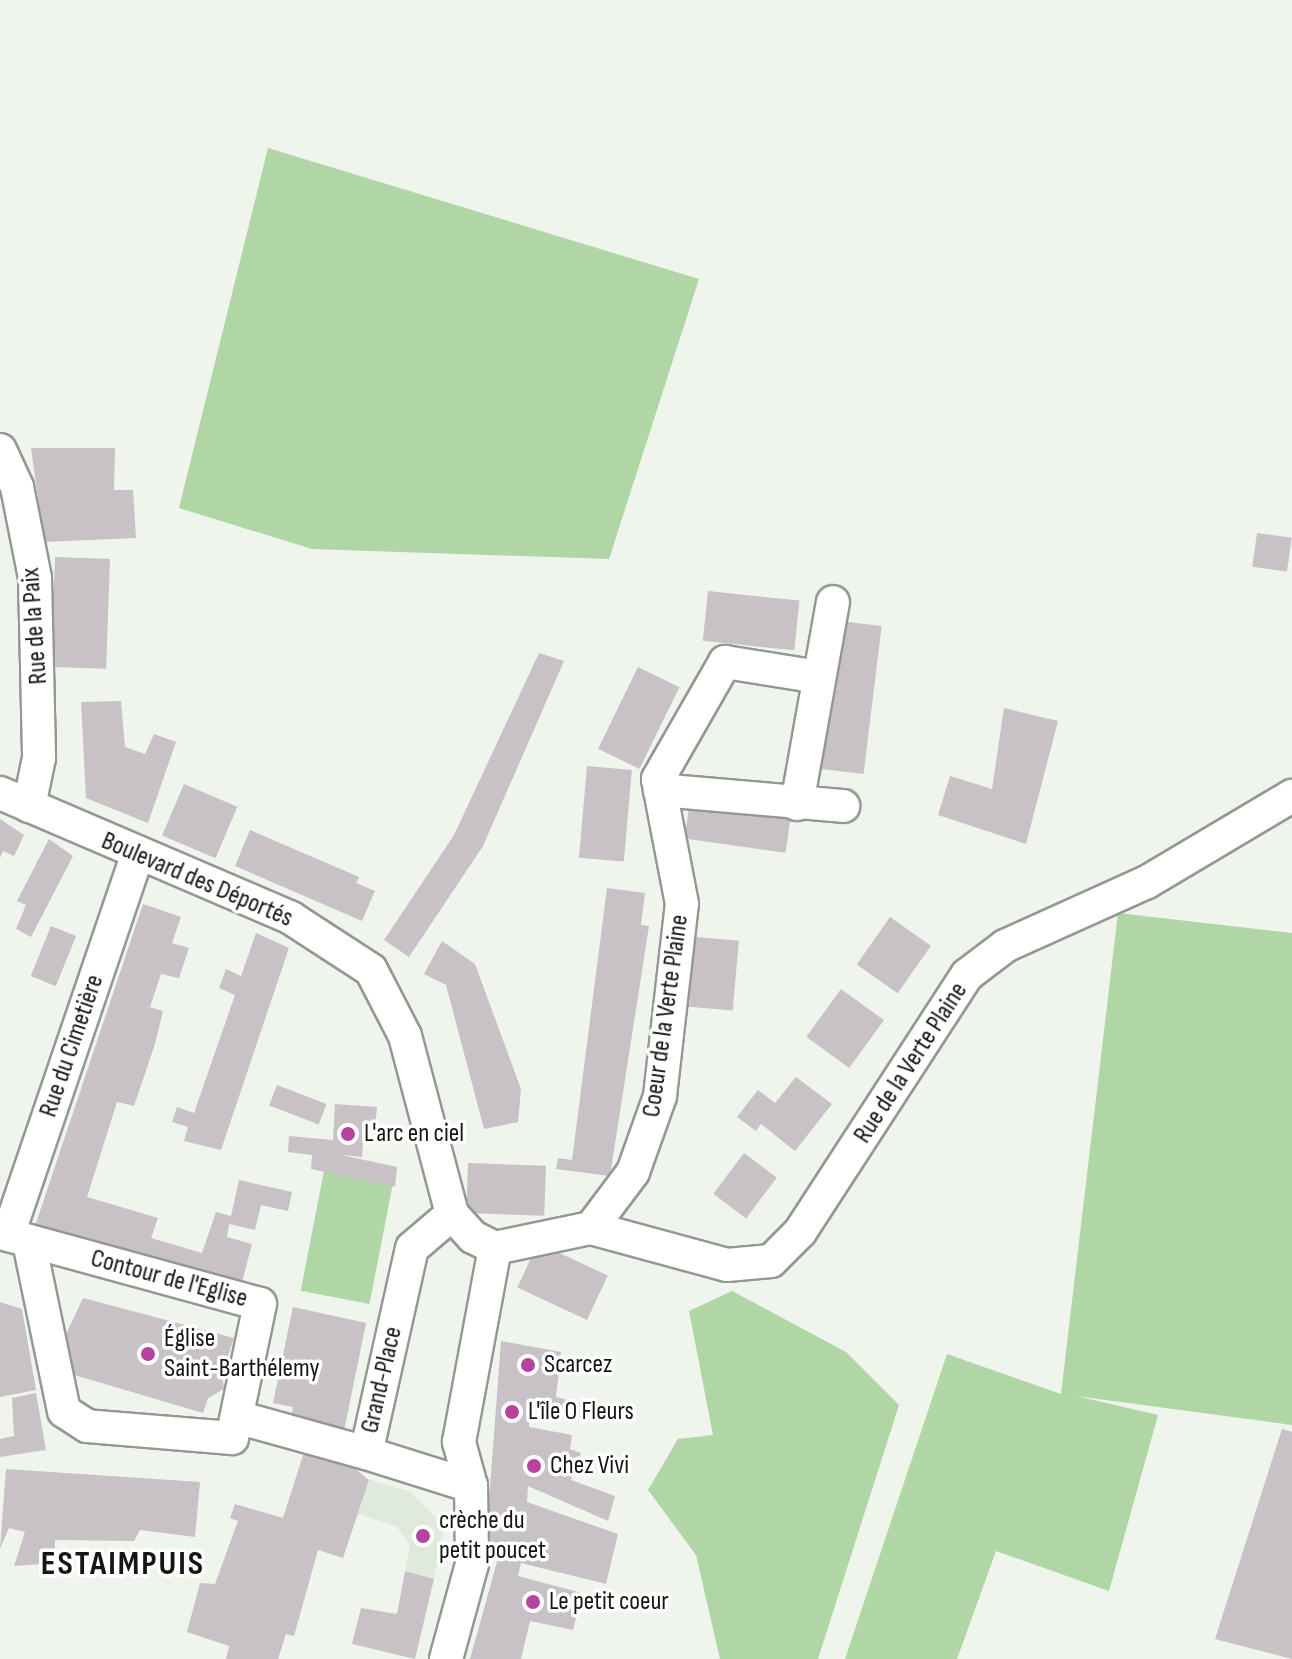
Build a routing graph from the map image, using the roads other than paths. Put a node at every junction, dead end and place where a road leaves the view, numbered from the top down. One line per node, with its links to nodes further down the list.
1 (0, 450): 8 (street, Rue de la Paix)
2 (833, 602): 3 (street)
3 (819, 677): 4 (street, Coeur de la Verte Plaine); 7 (street)
4 (660, 790): 7 (street); 12 (street, Coeur de la Verte Plaine)
5 (0, 793): 8 (street, Boulevard des Déportés)
6 (1292, 796): 12 (street, Rue de la Verte Plaine)
7 (797, 804): 9 (street)
8 (29, 806): 10 (street, Boulevard des Déportés)
9 (843, 806)
10 (137, 856): 11 (street, Boulevard des Déportés); 13 (street, Rue du Cimetière)
11 (452, 1214): 14 (street); 16 (street, Grand-Place)
12 (591, 1228): 14 (street)
13 (12, 1239): 15 (street, Contour de l'Eglise); 15 (street)
14 (495, 1248): 17 (street)
15 (237, 1417): 16 (street)
16 (366, 1453): 17 (street, Grand-Place)
17 (471, 1486): 18 (street)
18 (446, 1659)

